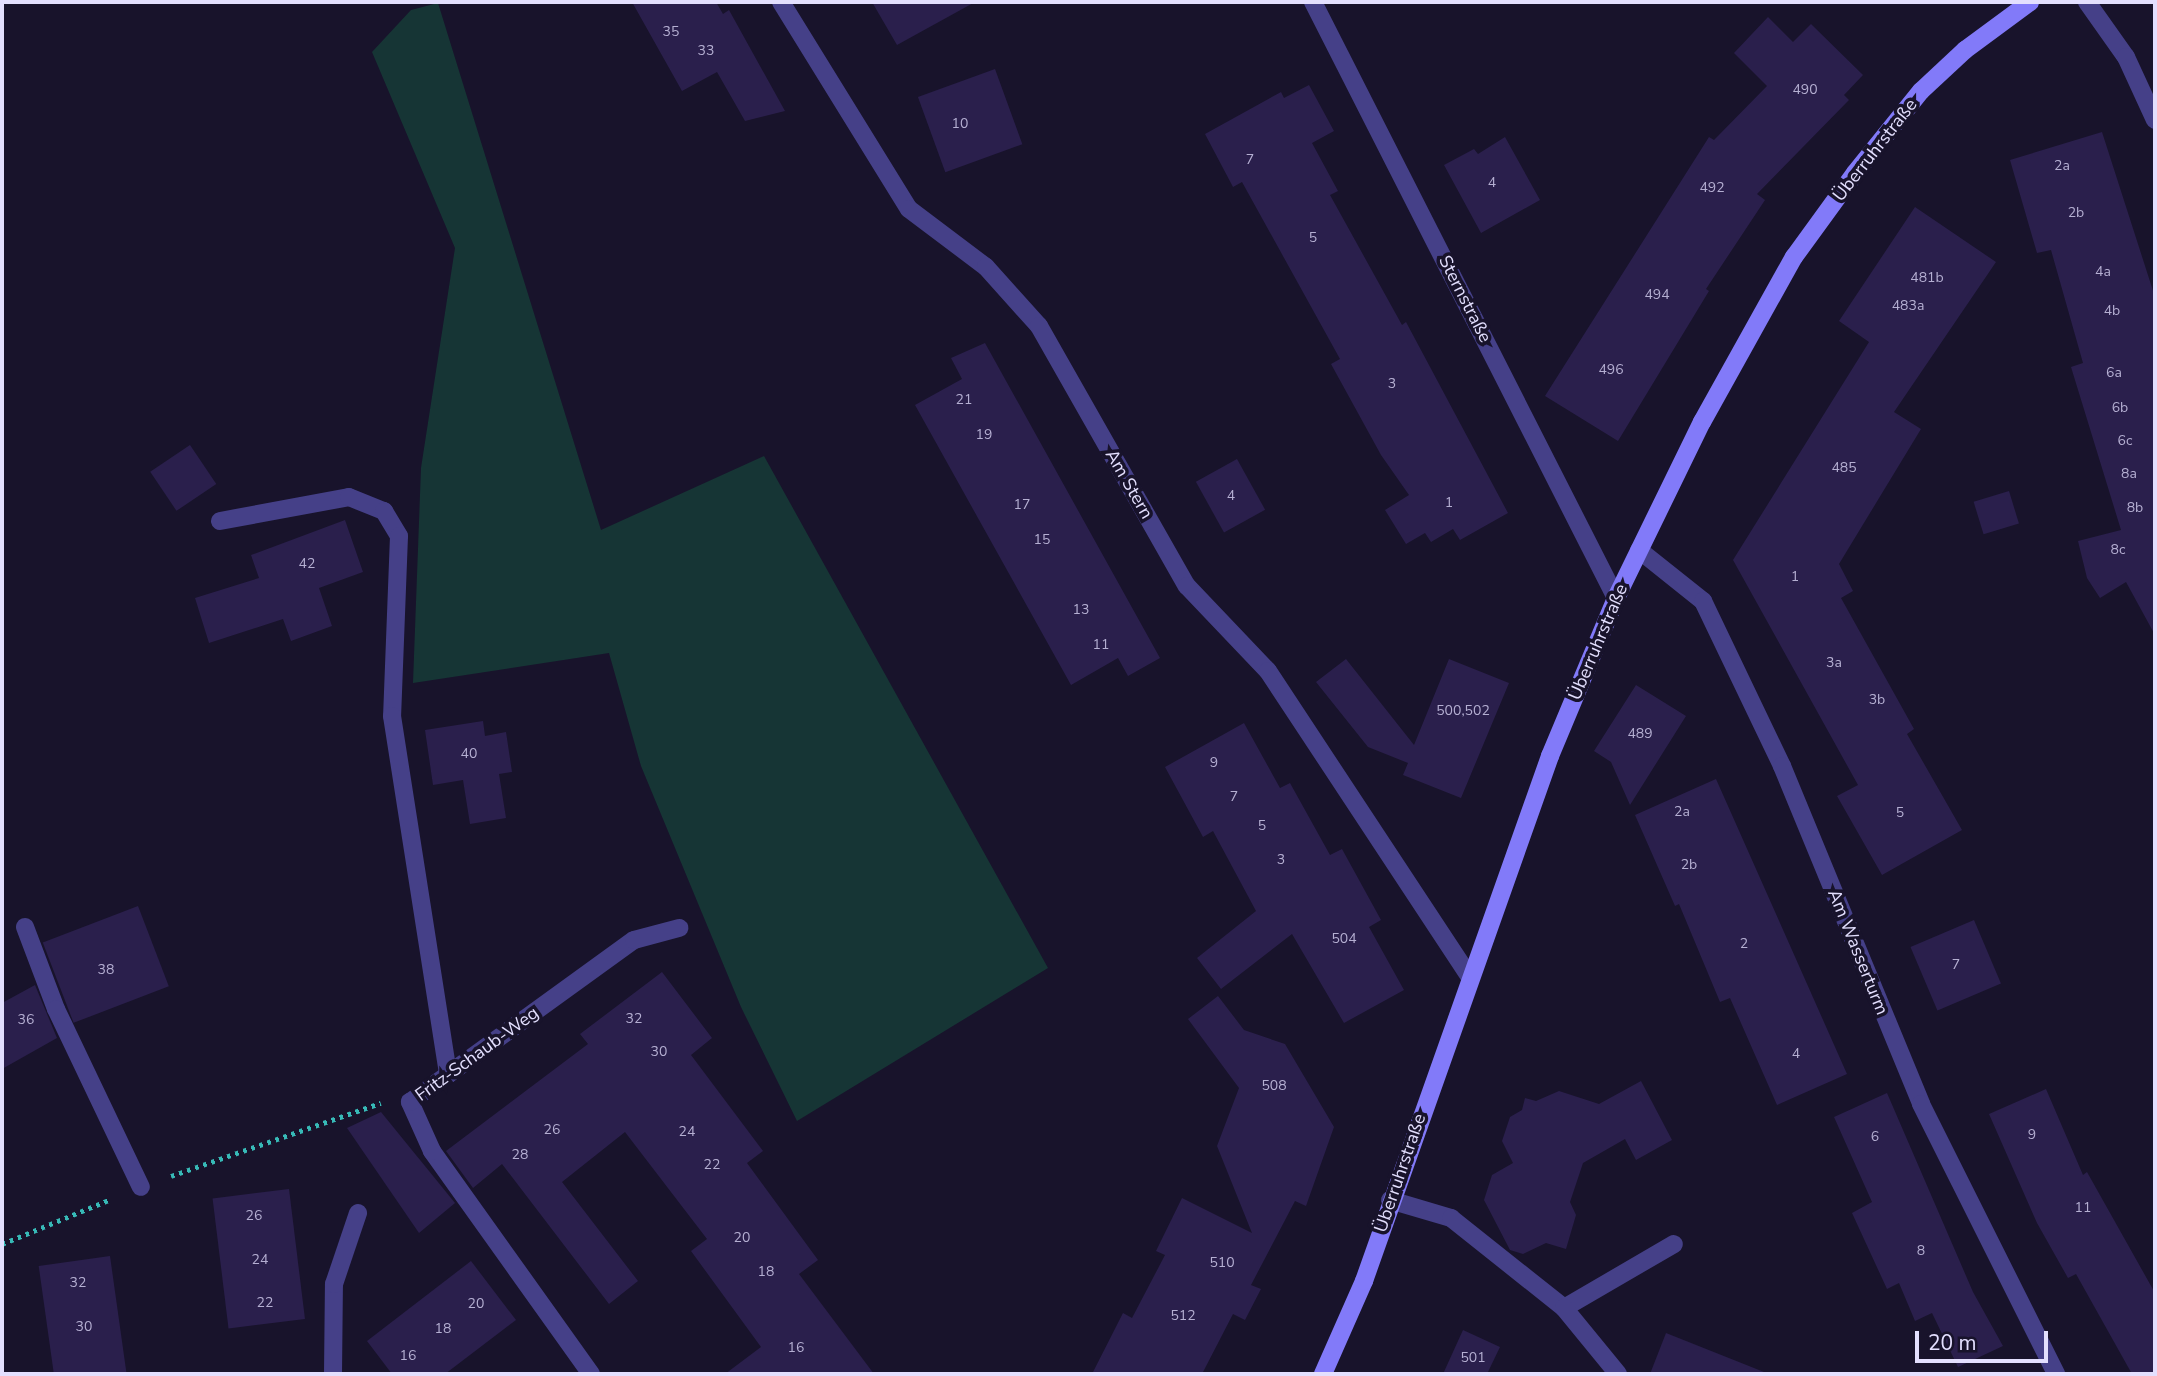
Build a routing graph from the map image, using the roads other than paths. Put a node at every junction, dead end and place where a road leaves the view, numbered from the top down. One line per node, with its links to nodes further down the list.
1 (781, 2): 11 (street, Am Stern)
2 (1313, 2): 8 (street, Sternstraße)
3 (2030, 2): 7 (main road, Überruhrstraße)
4 (2087, 2): 5 (street)
5 (2155, 120)
6 (220, 521): 12 (street)
7 (1639, 550): 8 (main road, Überruhrstraße); 22 (street, Am Wasserturm)
8 (1616, 598): 11 (main road, Überruhrstraße)
9 (24, 927): 13 (street)
10 (679, 928): 12 (street, Fritz-Schaub-Weg)
11 (1469, 976): 14 (main road, Überruhrstraße)
12 (448, 1075): 20 (street, Fritz-Schaub-Weg)
13 (141, 1187)
14 (1390, 1200): 17 (street); 18 (main road, Überruhrstraße)
15 (358, 1213): 19 (street)
16 (1674, 1244): 17 (street)
17 (1564, 1308): 21 (street)
18 (1326, 1373)
19 (333, 1374)
20 (591, 1374)
21 (1618, 1374)
22 (2056, 1374)

